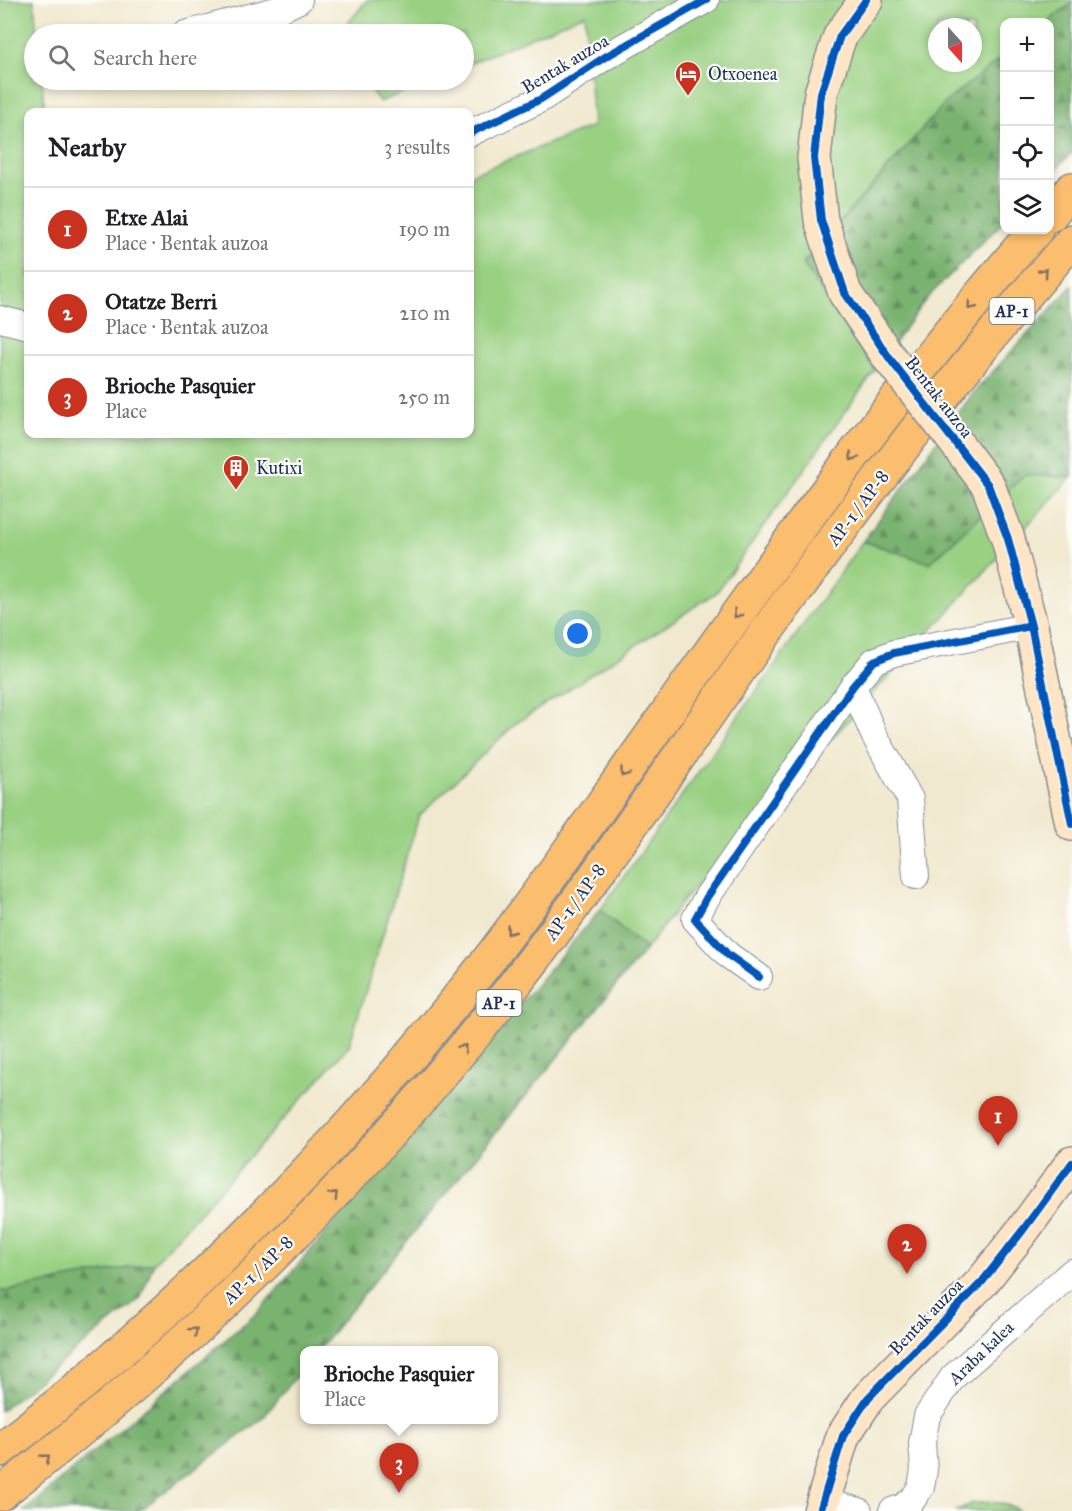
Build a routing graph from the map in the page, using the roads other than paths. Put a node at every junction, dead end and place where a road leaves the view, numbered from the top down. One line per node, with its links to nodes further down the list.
1 (299, 0): 4 (street)
2 (706, 0): 5 (street, Bentak auzoa)
3 (866, 0): 12 (street, Bentak auzoa, bridge)
4 (222, 24)
5 (474, 131)
6 (1072, 189): 7 (highway)
7 (1054, 210)
8 (1033, 234): 19 (highway, AP-1 / AP-8 / AP-1, one-way to 19)
9 (1072, 241): 20 (highway, AP-1 / AP-8 / AP-1, one-way to 9)
10 (0, 319): 11 (street)
11 (24, 325)
12 (1031, 627): 13 (street); 14 (street, Bentak auzoa)
13 (853, 686): 15 (street); 16 (street)
14 (1072, 824)
15 (916, 876)
16 (759, 977)
17 (1072, 1163): 21 (street, Bentak auzoa)
18 (1072, 1272): 23 (street, Araba kalea)
19 (0, 1450)
20 (0, 1494)
21 (821, 1506): 22 (street)
22 (859, 1511)
23 (892, 1511)

